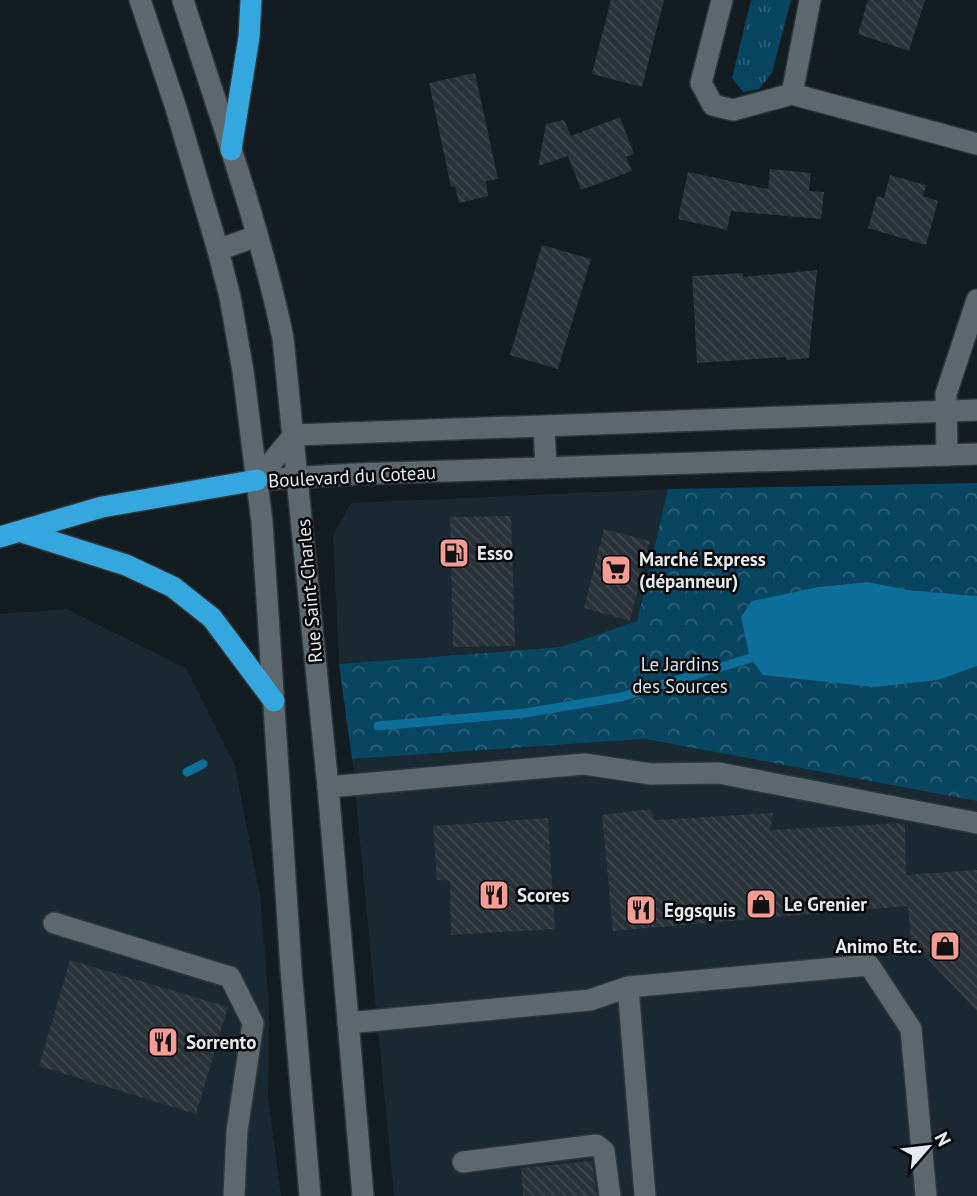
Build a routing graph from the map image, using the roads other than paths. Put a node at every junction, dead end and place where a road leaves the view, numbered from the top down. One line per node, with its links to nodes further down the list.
1 (140, 0): 10 (street)
2 (183, 0): 8 (street, Rue Saint-Charles)
3 (251, 0): 8 (highway)
4 (722, 0): 6 (street)
5 (810, 0): 6 (street)
6 (792, 94): 7 (street)
7 (977, 144)
8 (231, 150): 9 (street, Rue Saint-Charles)
9 (257, 236): 10 (street); 15 (street, Rue Saint-Charles)
10 (218, 250): 20 (street)
11 (977, 300): 13 (street)
12 (977, 410): 13 (street)
13 (945, 411): 14 (street); 17 (street)
14 (544, 426): 15 (street); 18 (street)
15 (294, 435): 19 (street, Rue Saint-Charles); 20 (street, Boulevard du Coteau)
16 (977, 454): 17 (street, Boulevard du Coteau)
17 (947, 455): 18 (street, Boulevard du Coteau)
18 (546, 468): 19 (street, Boulevard du Coteau)
19 (299, 477): 20 (street, Boulevard du Coteau); 24 (street, Rue Saint-Charles)
20 (257, 480): 21 (highway); 23 (street)
21 (22, 531): 22 (highway); 23 (highway)
22 (0, 537)
23 (274, 701): 31 (street)
24 (328, 787): 25 (street); 28 (street, Rue Saint-Charles)
25 (977, 822)
26 (54, 923): 30 (street)
27 (628, 987): 28 (street); 34 (street); 35 (street)
28 (348, 1023): 32 (street, Rue Saint-Charles)
29 (463, 1163): 33 (street)
30 (234, 1196)
31 (310, 1196)
32 (363, 1196)
33 (610, 1196)
34 (645, 1196)
35 (926, 1196)

